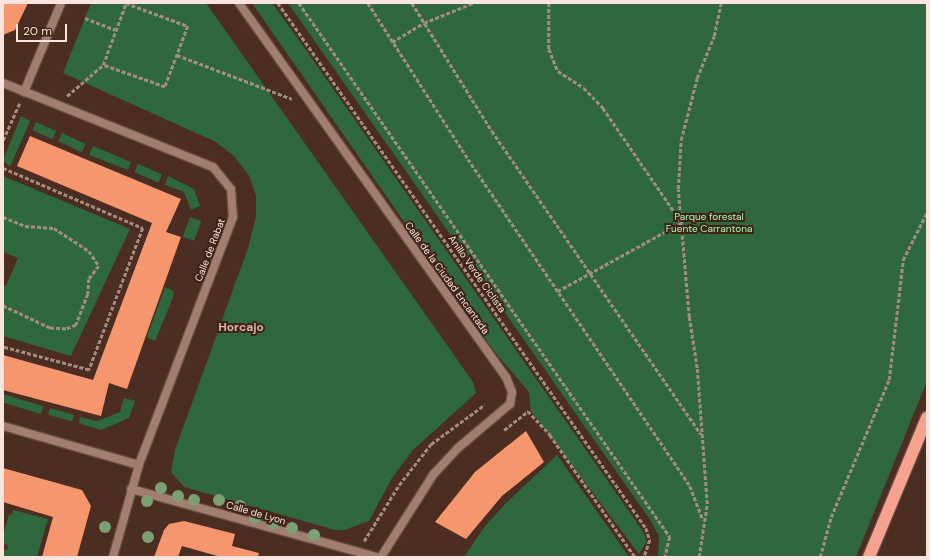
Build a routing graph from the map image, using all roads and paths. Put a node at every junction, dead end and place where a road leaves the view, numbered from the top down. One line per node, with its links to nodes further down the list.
1 (61, 3): 17 (street)
2 (239, 3): 19 (street, Calle de la Ciudad Encantada)
3 (278, 3): 42 (path, Anillo Verde Ciclista)
4 (299, 3): 43 (path)
5 (368, 3): 13 (path)
6 (412, 3): 11 (path)
7 (473, 3): 11 (path)
8 (549, 3): 24 (path)
9 (721, 3): 24 (path)
10 (85, 18): 12 (path)
11 (424, 22): 13 (path); 25 (path)
12 (116, 30): 14 (path); 15 (path)
13 (392, 42): 26 (path)
14 (177, 55): 15 (path); 19 (path)
15 (103, 65): 18 (path)
16 (3, 83): 17 (street, Calle de Rabat)
17 (24, 92): 18 (street, Calle de Rabat); 20 (path)
18 (57, 105): 34 (street, Calle de Rabat)
19 (311, 106): 40 (street, Calle de la Ciudad Encantada)
20 (3, 140)
21 (3, 168): 28 (path)
22 (927, 212): 45 (path)
23 (3, 217): 27 (path)
24 (682, 223): 25 (path); 33 (path)
25 (592, 274): 26 (path); 33 (path)
26 (557, 292): 36 (path)
27 (3, 306)
28 (3, 347)
29 (484, 405): 37 (path)
30 (927, 418): 46 (highway)
31 (3, 426): 34 (street)
32 (504, 430): 41 (path)
33 (702, 435): 36 (path)
34 (139, 465): 35 (street, Calle de Rabat)
35 (131, 489): 37 (street, Calle de Lyon); 38 (street, Calle de Rabat)
36 (703, 520): 44 (path)
37 (357, 552): 39 (street, Calle de Lyon)
38 (113, 557)
39 (376, 557)
40 (381, 557)
41 (635, 557)
42 (644, 557)
43 (665, 557)
44 (699, 557)
45 (820, 557)
46 (869, 557)

